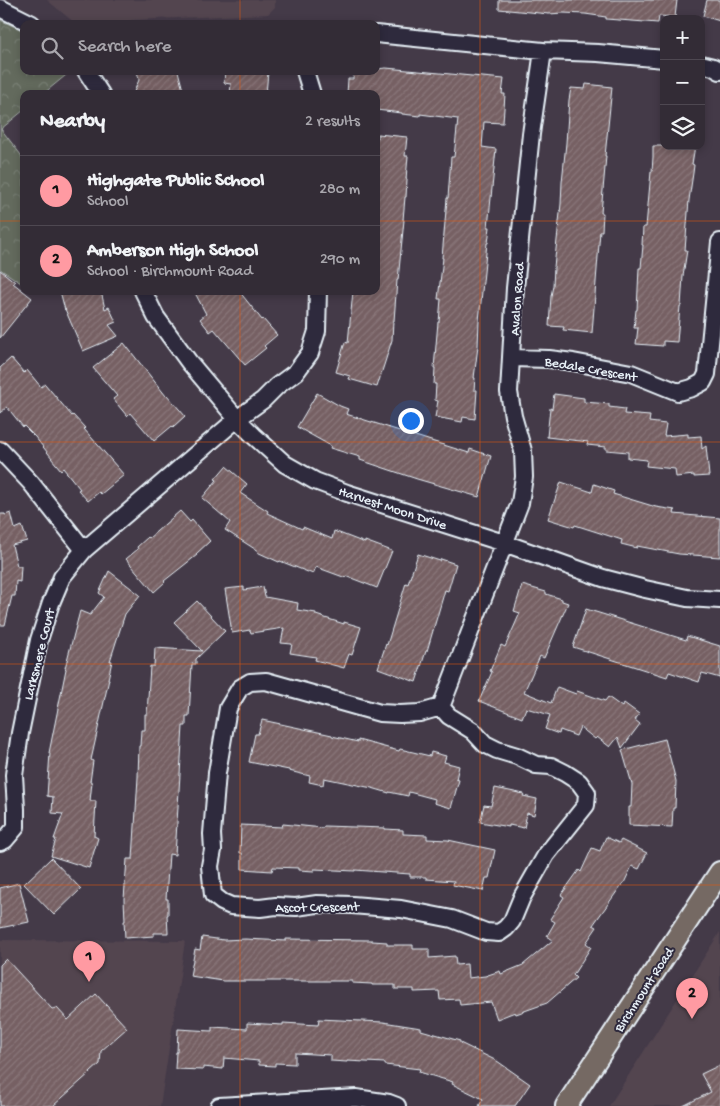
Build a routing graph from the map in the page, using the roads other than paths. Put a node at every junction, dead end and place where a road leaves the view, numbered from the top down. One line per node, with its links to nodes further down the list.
1 (0, 8): 2 (street)
2 (24, 20)
3 (380, 34): 4 (street)
4 (543, 51): 5 (street); 15 (street, Avalon Road)
5 (660, 59)
6 (705, 65): 7 (street)
7 (720, 71)
8 (89, 75): 10 (street)
9 (306, 75): 11 (street)
10 (98, 90)
11 (311, 90)
12 (720, 242): 15 (street, Bedale Crescent)
13 (145, 295): 16 (street, Harvest Moon Drive)
14 (318, 295): 16 (street)
15 (512, 358): 18 (street, Avalon Road)
16 (237, 419): 18 (street, Harvest Moon Drive); 19 (street, Larksmere Court)
17 (0, 450): 19 (street)
18 (504, 543): 20 (street, Harvest Moon Drive); 21 (street)
19 (84, 550): 22 (street, Larksmere Court)
20 (720, 600)
21 (441, 707): 21 (street, Ascot Crescent)
22 (0, 842)
23 (720, 872): 26 (main road, Birchmount Road)
24 (219, 1106): 25 (street)
25 (397, 1106)
26 (566, 1106)

